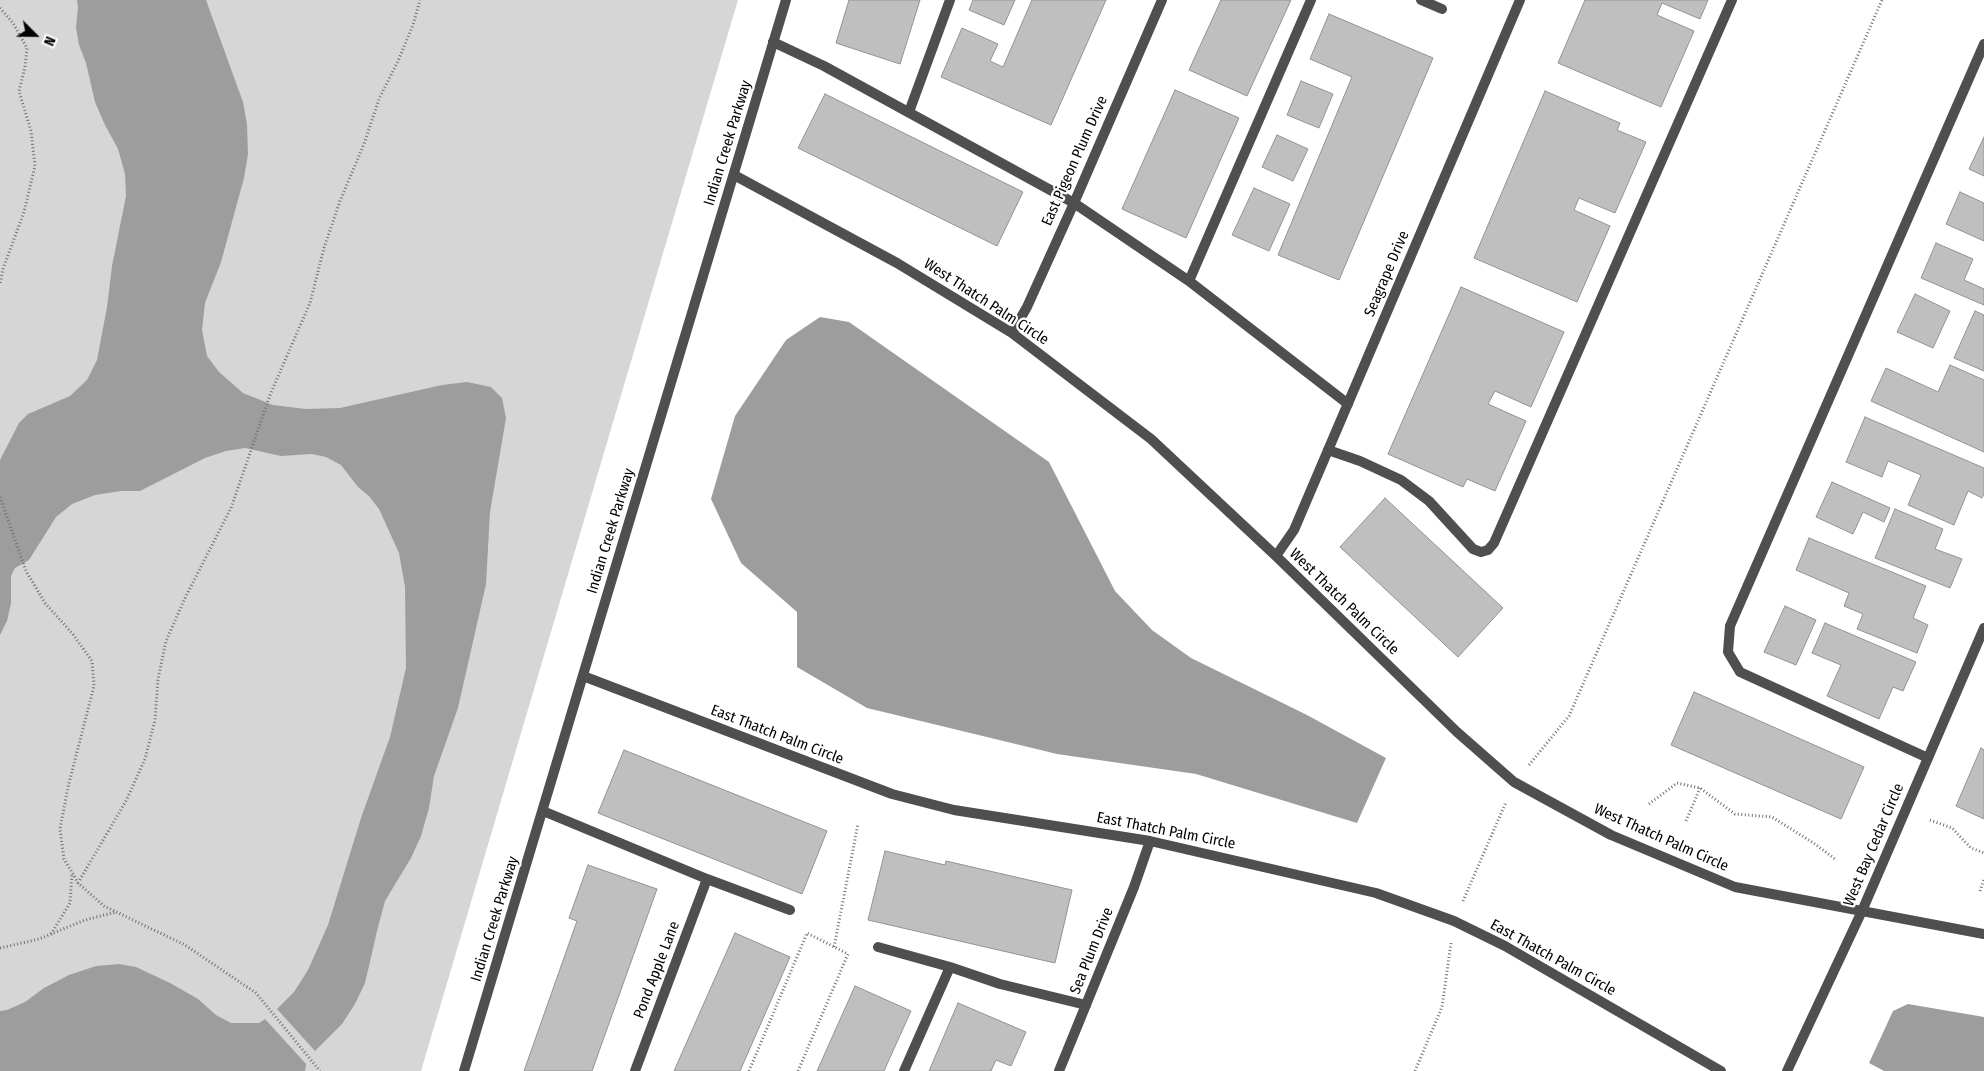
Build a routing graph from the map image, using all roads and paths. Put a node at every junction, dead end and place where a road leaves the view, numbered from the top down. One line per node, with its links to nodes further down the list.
1 (420, 0): 40 (path)
2 (786, 0): 12 (street, Indian Creek Parkway)
3 (950, 0): 14 (street)
4 (1162, 0): 16 (street, East Pigeon Plum Drive)
5 (1311, 0): 17 (street)
6 (1421, 0): 11 (street)
7 (1520, 0): 20 (street, Seagrape Drive)
8 (1732, 0): 21 (street)
9 (1882, 0): 27 (path)
10 (0, 8): 18 (path)
11 (1442, 10)
12 (774, 42): 14 (street); 15 (street, Indian Creek Parkway)
13 (1984, 44): 26 (street)
14 (909, 112): 16 (street)
15 (734, 175): 19 (street, West Thatch Palm Circle); 25 (street, Indian Creek Parkway)
16 (1074, 202): 17 (street); 19 (street, East Pigeon Plum Drive)
17 (1189, 281): 20 (street)
18 (0, 284)
19 (1012, 333): 23 (street, West Thatch Palm Circle)
20 (1348, 404): 21 (street, Seagrape Drive)
21 (1328, 450): 23 (street, Seagrape Drive)
22 (0, 497): 37 (path)
23 (1276, 556): 27 (street, West Thatch Palm Circle)
24 (1983, 634): 26 (street, West Bay Cedar Circle)
25 (583, 676): 30 (street, Indian Creek Parkway); 34 (street, East Thatch Palm Circle)
26 (1928, 758): 43 (street, West Bay Cedar Circle)
27 (1514, 782): 43 (street, West Thatch Palm Circle); 45 (path)
28 (1700, 788): 29 (path); 32 (path); 36 (path)
29 (1649, 804)
30 (543, 811): 38 (street); 54 (street, Indian Creek Parkway)
31 (1930, 820): 35 (path)
32 (1686, 822)
33 (858, 824): 48 (path)
34 (1150, 841): 45 (street, East Thatch Palm Circle); 52 (street, Sea Plum Drive)
35 (1984, 853)
36 (1835, 859)
37 (72, 872): 40 (path); 47 (path)
38 (707, 879): 42 (street); 55 (street, Pond Apple Lane)
39 (1984, 879): 41 (path)
40 (78, 883): 44 (path)
41 (1980, 891)
42 (790, 910)
43 (1862, 911): 46 (street, West Thatch Palm Circle); 62 (street, West Bay Cedar Circle)
44 (117, 912): 47 (path); 53 (path)
45 (1454, 921): 60 (path); 61 (street, East Thatch Palm Circle)
46 (1984, 934)
47 (50, 935): 50 (path)
48 (834, 946): 56 (path); 57 (path)
49 (878, 947): 51 (street)
50 (0, 948)
51 (950, 967): 52 (street); 58 (street)
52 (1086, 1005): 59 (street, Sea Plum Drive)
53 (320, 1071)
54 (464, 1071)
55 (635, 1071)
56 (749, 1071)
57 (798, 1071)
58 (904, 1071)
59 (1059, 1071)
60 (1414, 1071)
61 (1721, 1071)
62 (1787, 1071)

